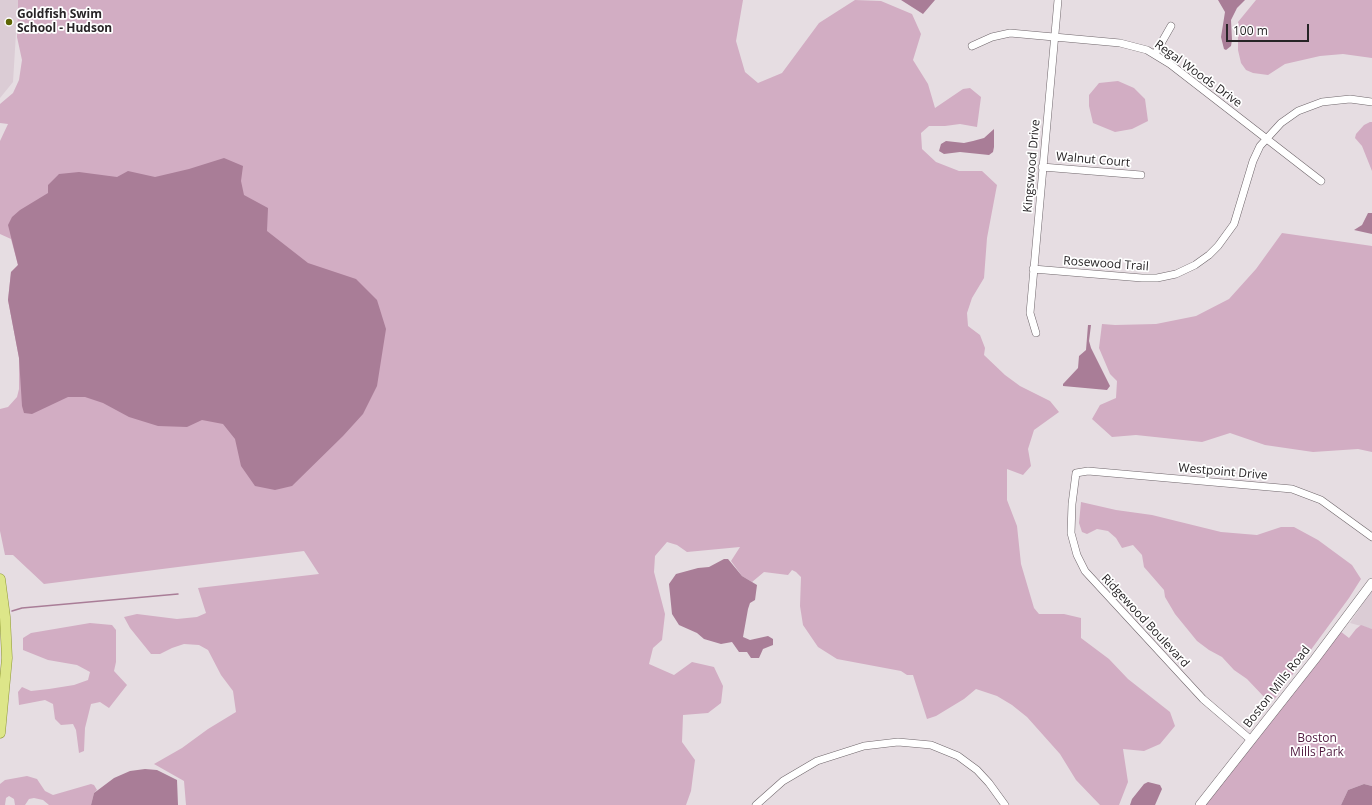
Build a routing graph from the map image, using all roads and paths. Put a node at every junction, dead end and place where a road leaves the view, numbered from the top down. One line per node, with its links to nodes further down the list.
1 (1058, 0): 3 (street, Kingswood Drive)
2 (1171, 26): 5 (street)
3 (1055, 37): 4 (street, Regal Woods Drive); 5 (street, Regal Woods Drive); 8 (street, Kingswood Drive)
4 (972, 46)
5 (1155, 54): 7 (street, Regal Woods Drive)
6 (1372, 102): 7 (street, Rosewood Trail)
7 (1266, 138): 10 (street, Regal Woods Drive); 11 (street, Rosewood Trail)
8 (1042, 167): 9 (street, Walnut Court); 11 (street, Kingswood Drive)
9 (1141, 175)
10 (1322, 181)
11 (1033, 269): 12 (street, Kingswood Drive)
12 (1036, 333)
13 (1074, 491): 14 (street, Westpoint Drive); 18 (street, Ridgewood Boulevard)
14 (1372, 537)
15 (0, 579): 17 (main road)
16 (1372, 583): 18 (street, Boston Mills Road)
17 (0, 732)
18 (1251, 740): 21 (street, Boston Mills Road)
19 (756, 805): 20 (street)
20 (1005, 805)
21 (1200, 805)

